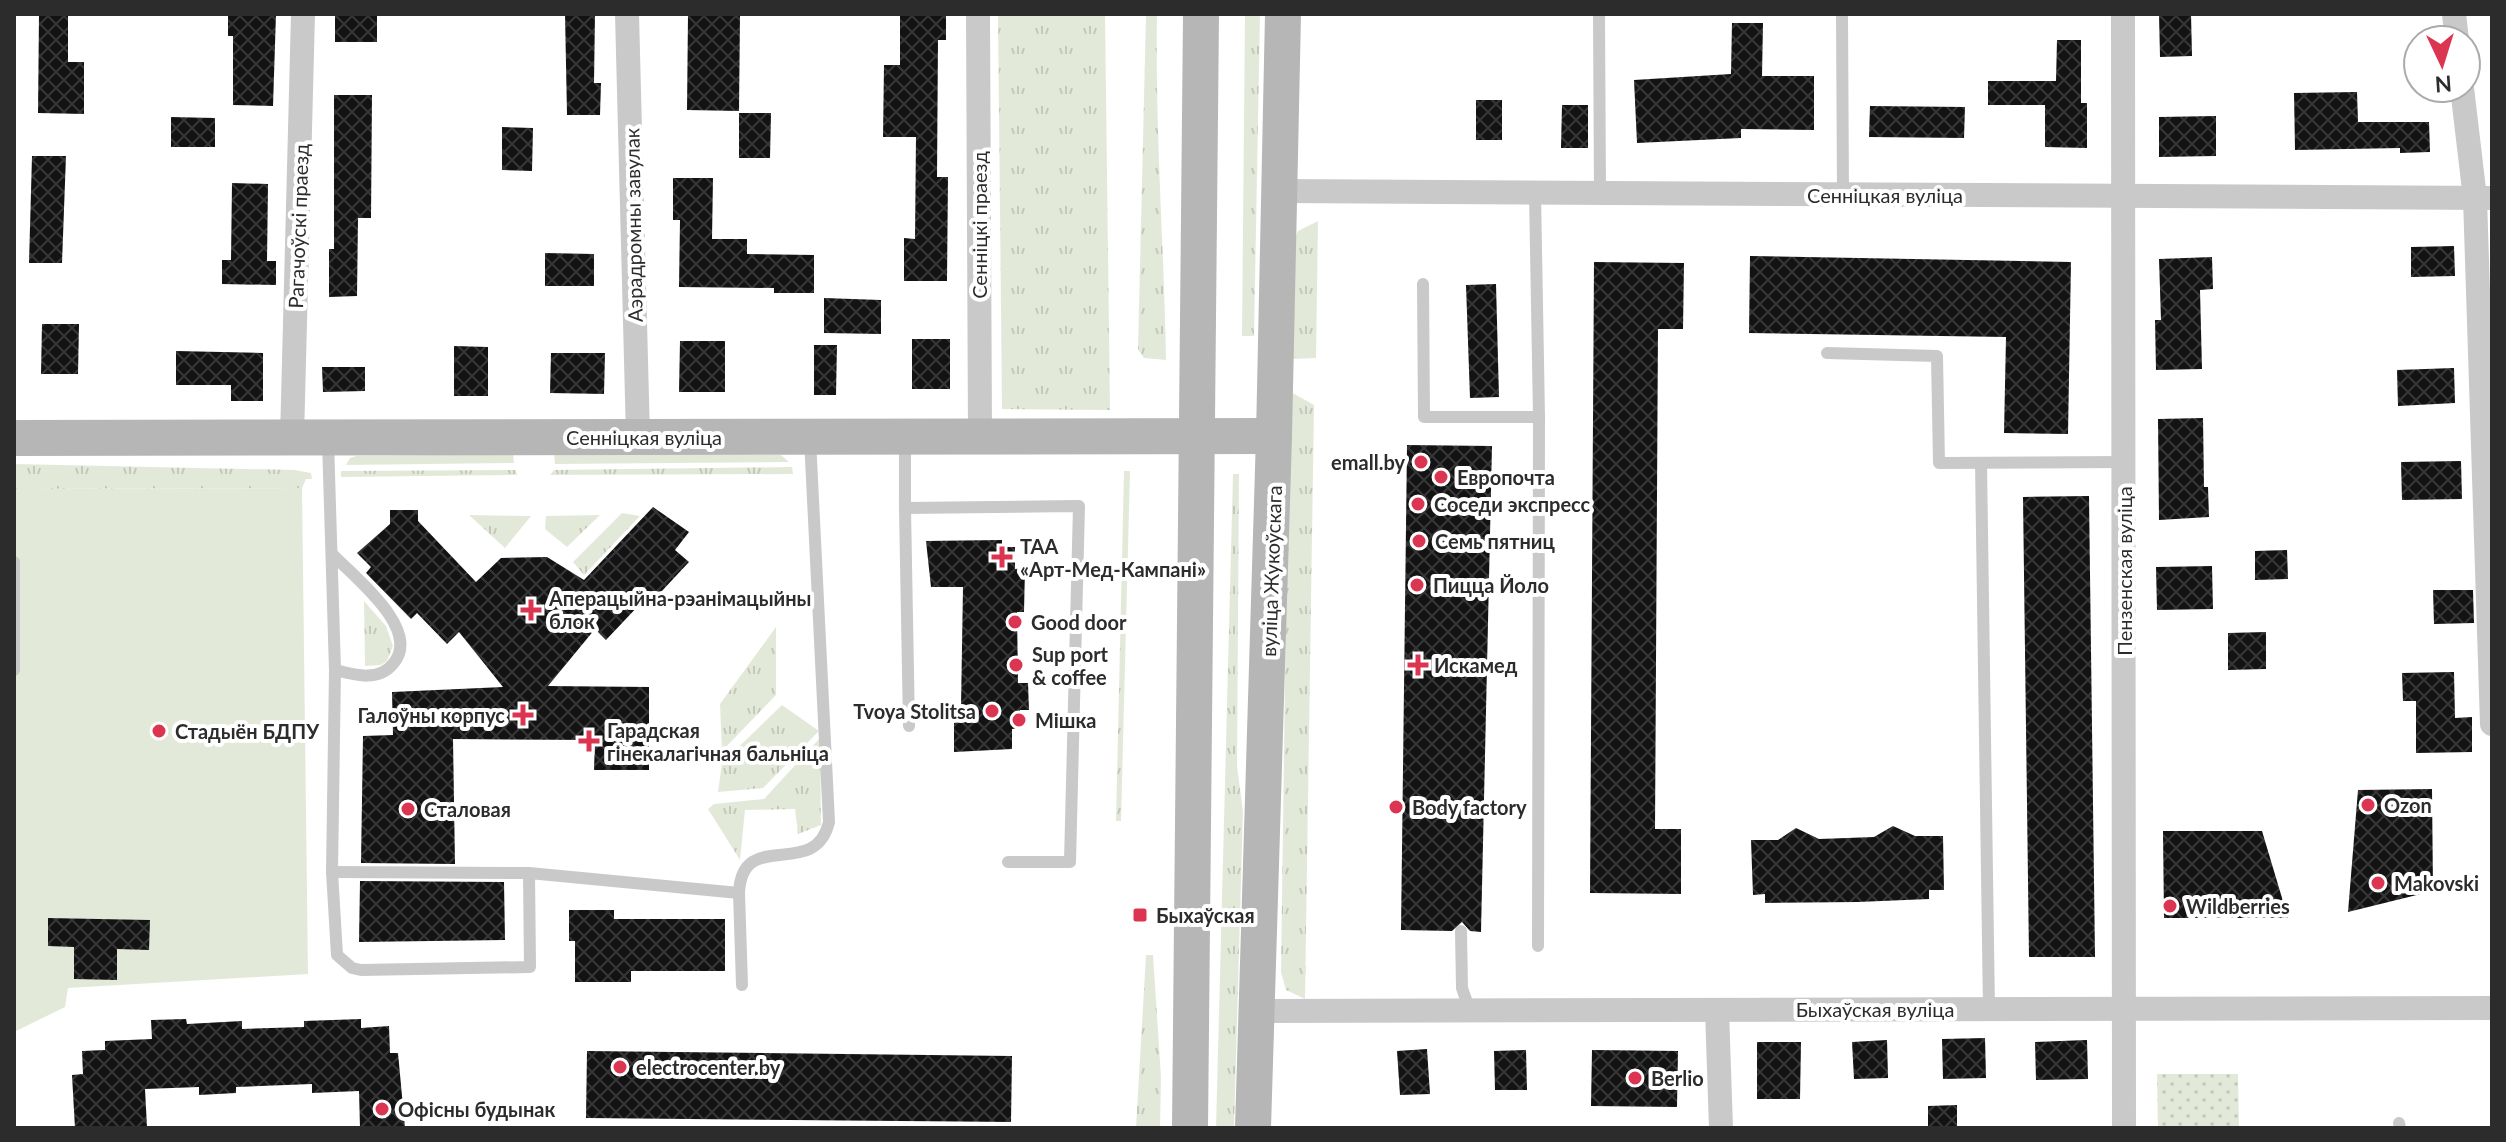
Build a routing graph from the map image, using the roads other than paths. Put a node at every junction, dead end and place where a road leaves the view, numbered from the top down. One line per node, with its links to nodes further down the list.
1 (303, 14): 26 (street, Рагачоўскі праезд)
2 (627, 14): 24 (street, Аэрадромны завулак)
3 (978, 14): 19 (street, Сенніцкі праезд)
4 (1201, 14): 20 (main road)
5 (1283, 14): 10 (main road, вуліца Жукоўскага)
6 (1599, 14): 13 (lane)
7 (1842, 14): 14 (lane)
8 (2123, 14): 12 (street, Пензенская вуліца)
9 (2465, 104): 15 (street)
10 (1279, 191): 11 (street, Сенніцкая вуліца); 23 (main road, вуліца Жукоўскага)
11 (1535, 193): 13 (street, Сенніцкая вуліца); 18 (lane)
12 (2124, 194): 14 (street, Сенніцкая вуліца); 15 (street, Сенніцкая вуліца); 28 (street, Пензенская вуліца)
13 (1600, 195): 14 (street, Сенніцкая вуліца)
14 (1843, 195)
15 (2484, 198): 35 (street)
16 (1423, 284): 18 (lane)
17 (1827, 353): 29 (lane)
18 (1539, 417): 42 (lane)
19 (980, 435): 20 (main road, Сенніцкая вуліца); 22 (main road, Сенніцкая вуліца)
20 (1197, 435): 23 (main road, Сенніцкая вуліца); 50 (main road)
21 (810, 436): 22 (main road, Сенніцкая вуліца); 24 (main road, Сенніцкая вуліца); 40 (lane)
22 (905, 436): 30 (lane)
23 (1274, 436): 48 (main road, вуліца Жукоўскага)
24 (638, 437): 27 (main road, Сенніцкая вуліца)
25 (14, 438): 26 (main road, Сенніцкая вуліца)
26 (292, 438): 27 (main road, Сенніцкая вуліца)
27 (328, 438): 31 (lane)
28 (2124, 462): 29 (lane); 47 (street, Пензенская вуліца)
29 (1981, 463): 46 (lane)
30 (905, 508): 36 (lane); 37 (lane)
31 (332, 554): 34 (lane); 34 (lane)
32 (14, 562): 33 (lane)
33 (14, 670)
34 (335, 670): 38 (lane)
35 (2492, 724)
36 (909, 726)
37 (1008, 862)
38 (332, 872): 39 (lane); 39 (lane)
39 (529, 873): 40 (lane)
40 (739, 893): 43 (lane)
41 (1461, 931): 49 (lane)
42 (1538, 946)
43 (742, 985)
44 (2492, 1008): 47 (street, Быхаўская вуліца)
45 (1717, 1010): 46 (street, Быхаўская вуліца); 49 (street, Быхаўская вуліца); 52 (street)
46 (1989, 1010): 47 (street, Быхаўская вуліца)
47 (2123, 1010): 53 (street, Пензенская вуліца)
48 (1258, 1011): 49 (street, Быхаўская вуліца); 51 (main road, вуліца Жукоўскага)
49 (1470, 1011)
50 (1190, 1128)
51 (1253, 1128)
52 (1721, 1128)
53 (2124, 1128)

